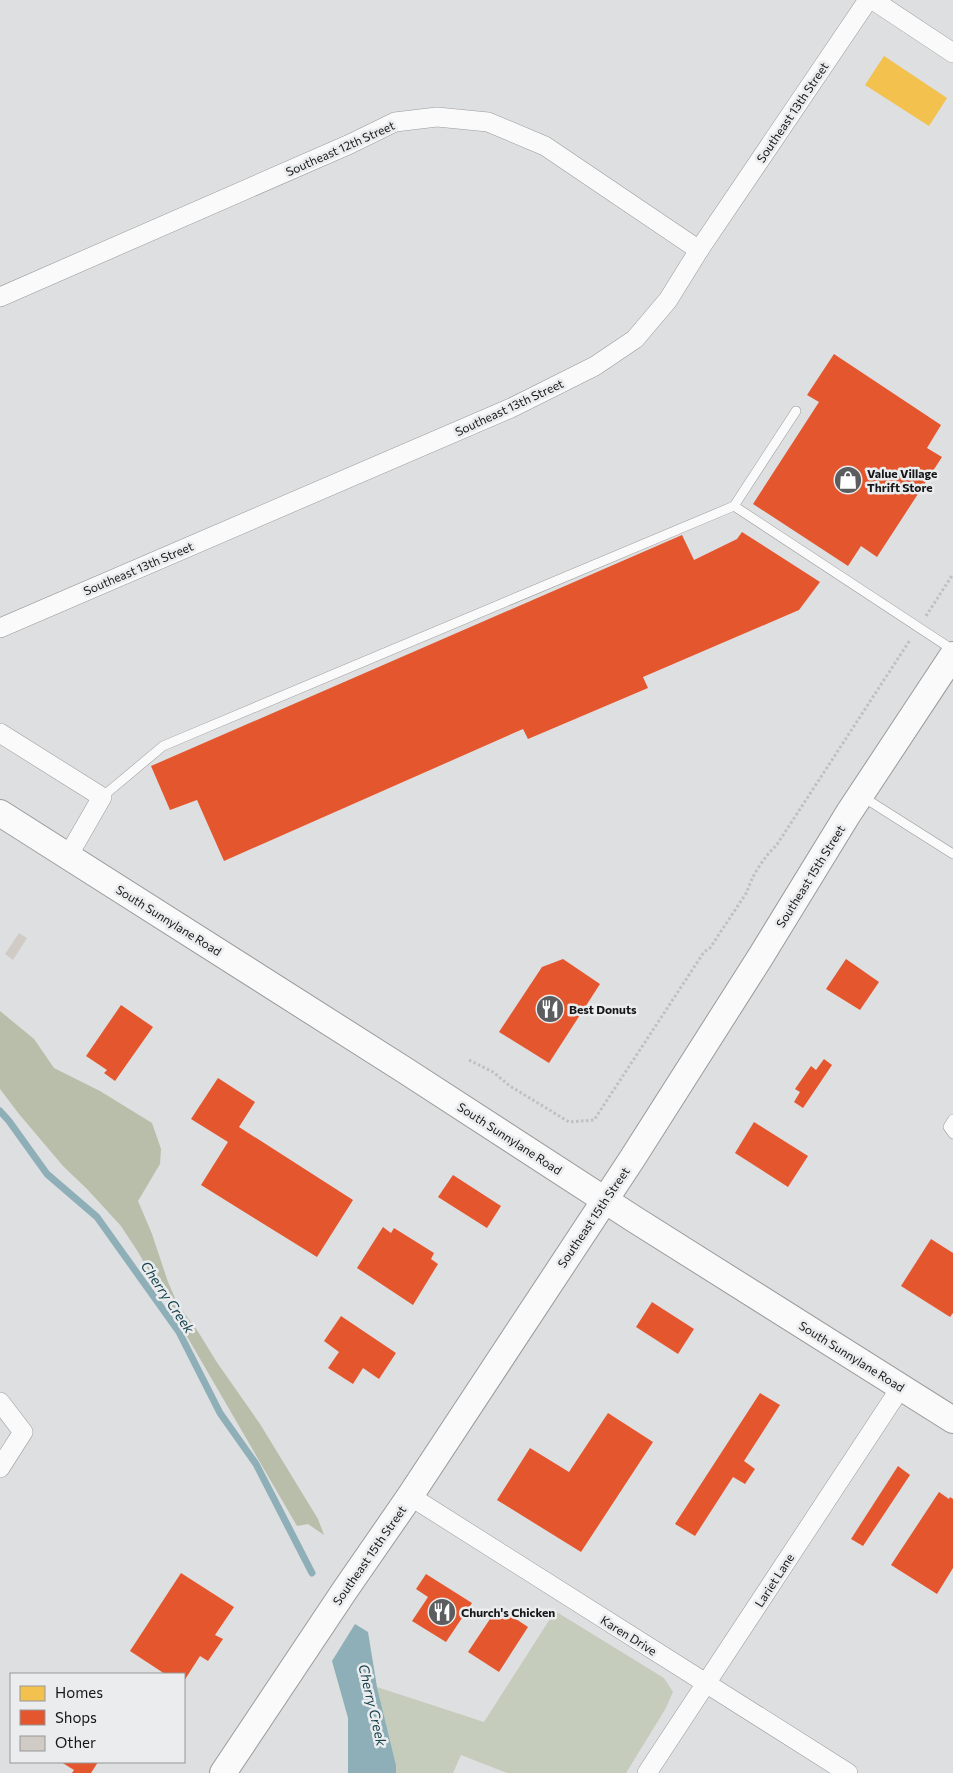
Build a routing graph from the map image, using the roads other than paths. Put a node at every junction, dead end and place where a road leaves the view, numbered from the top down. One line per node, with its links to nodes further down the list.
1 (868, 0): 4 (street, Southeast 13th Street)
2 (873, 0): 3 (street)
3 (953, 53)
4 (700, 250): 5 (street, Southeast 12th Street); 8 (street, Southeast 13th Street)
5 (0, 297)
6 (796, 411): 7 (lane)
7 (734, 506): 9 (lane); 13 (lane)
8 (0, 628)
9 (953, 650)
10 (953, 655): 12 (main road, Southeast 15th Street)
11 (0, 733): 13 (street)
12 (861, 795): 15 (lane); 19 (main road, Southeast 15th Street)
13 (102, 797): 16 (street)
14 (0, 813): 16 (main road, South Sunnylane Road)
15 (953, 854)
16 (68, 856): 19 (main road, South Sunnylane Road)
17 (953, 1119): 18 (lane)
18 (953, 1134)
19 (604, 1200): 20 (main road, South Sunnylane Road); 24 (main road, Southeast 15th Street)
20 (900, 1386): 22 (main road, South Sunnylane Road); 25 (street, Lariet Lane)
21 (0, 1402): 23 (street)
22 (953, 1420)
23 (0, 1468)
24 (410, 1496): 25 (street, Karen Drive); 26 (main road, Southeast 15th Street)
25 (707, 1684): 27 (street, Lariet Lane); 28 (street, Karen Drive)
26 (223, 1773)
27 (647, 1773)
28 (848, 1773)

